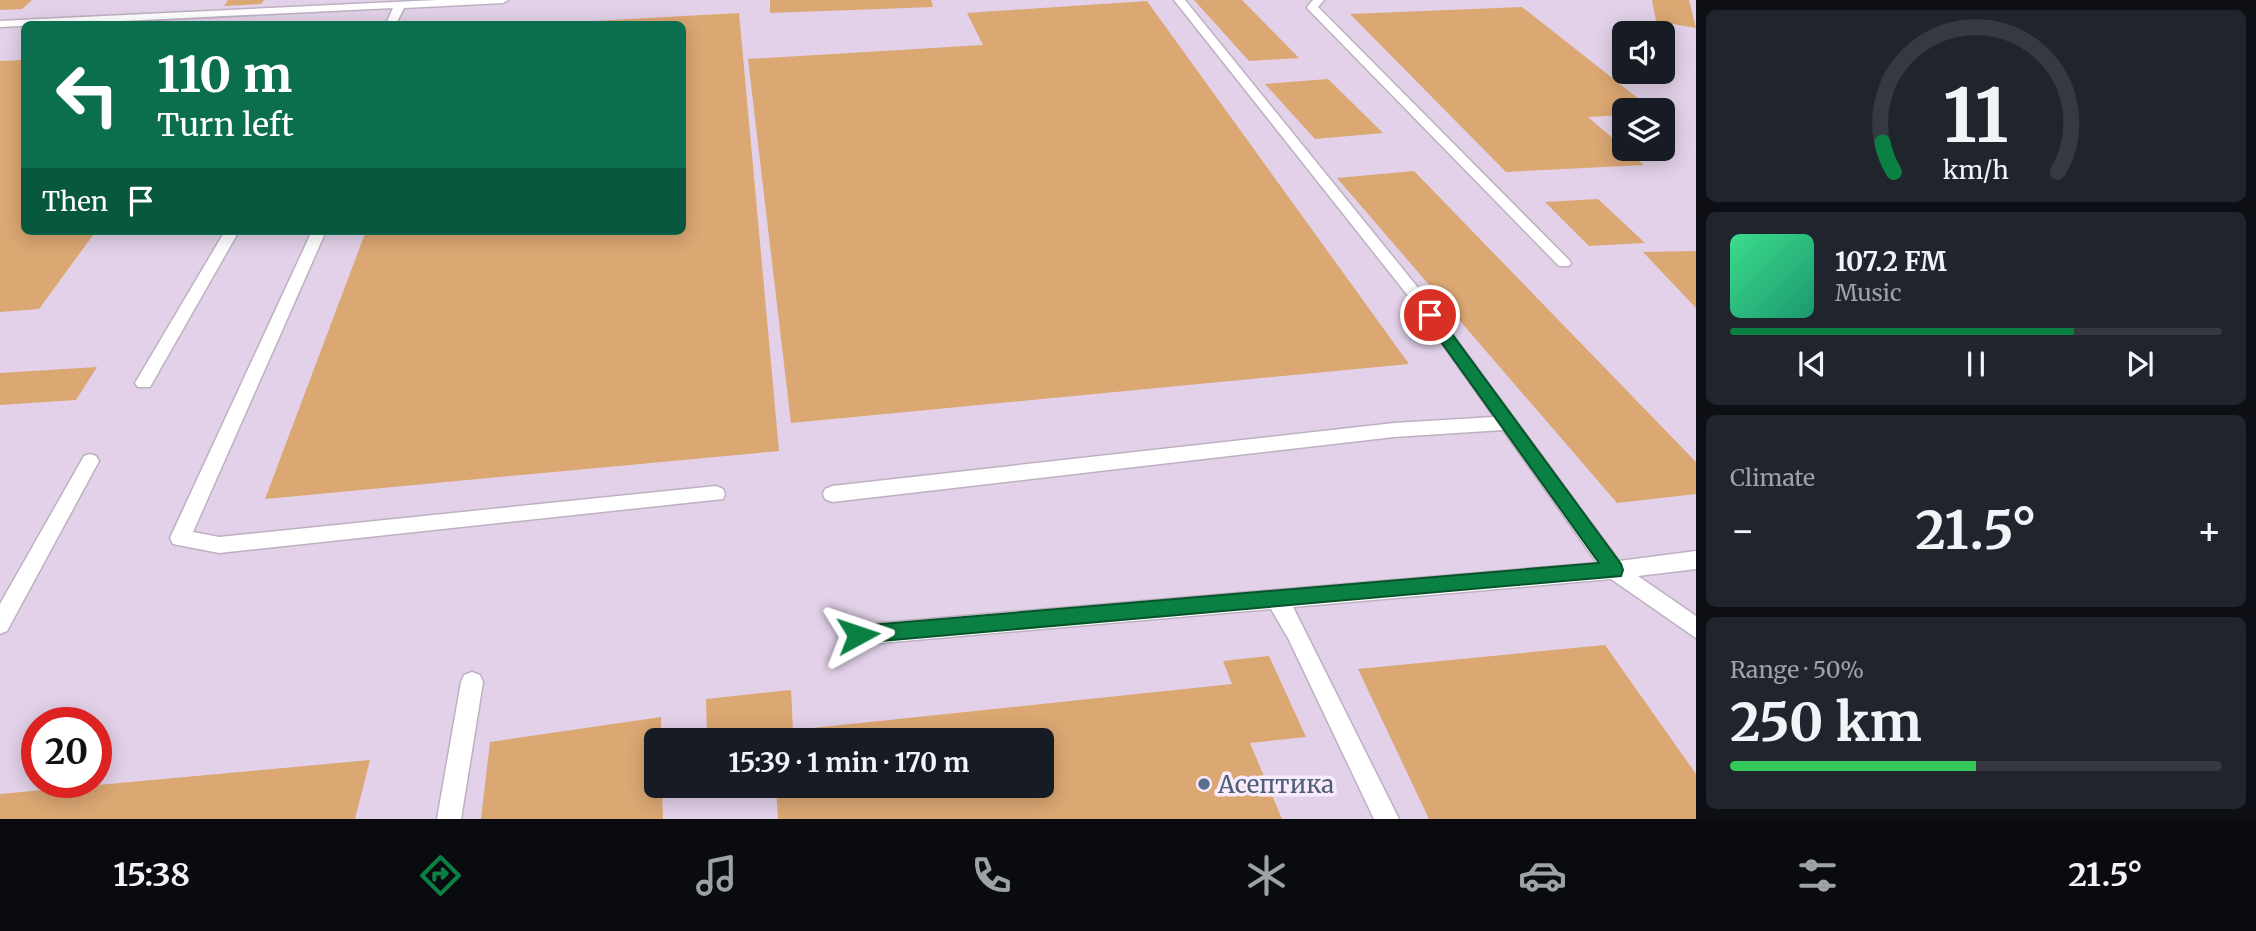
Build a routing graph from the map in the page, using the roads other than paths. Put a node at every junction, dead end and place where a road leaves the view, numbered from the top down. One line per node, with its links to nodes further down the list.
1 (503, 0): 4 (lane)
2 (1179, 0): 16 (lane)
3 (1319, 0): 14 (lane)
4 (456, 1): 6 (lane)
5 (350, 4): 6 (lane); 7 (lane); 8 (lane)
6 (400, 6): 9 (lane)
7 (52, 21)
8 (341, 21)
9 (392, 21)
10 (21, 23): 11 (lane)
11 (0, 24)
12 (230, 235): 15 (lane)
13 (317, 235): 18 (lane)
14 (1564, 262)
15 (144, 383)
16 (1509, 423): 19 (lane); 21 (lane)
17 (89, 461): 23 (lane)
18 (716, 494)
19 (832, 494)
20 (1696, 560): 21 (lane)
21 (1614, 570): 22 (lane); 24 (lane)
22 (1276, 599): 25 (lane); 28 (lane)
23 (0, 624)
24 (1696, 628)
25 (858, 635)
26 (472, 682): 27 (lane)
27 (449, 819)
28 (1387, 819)

